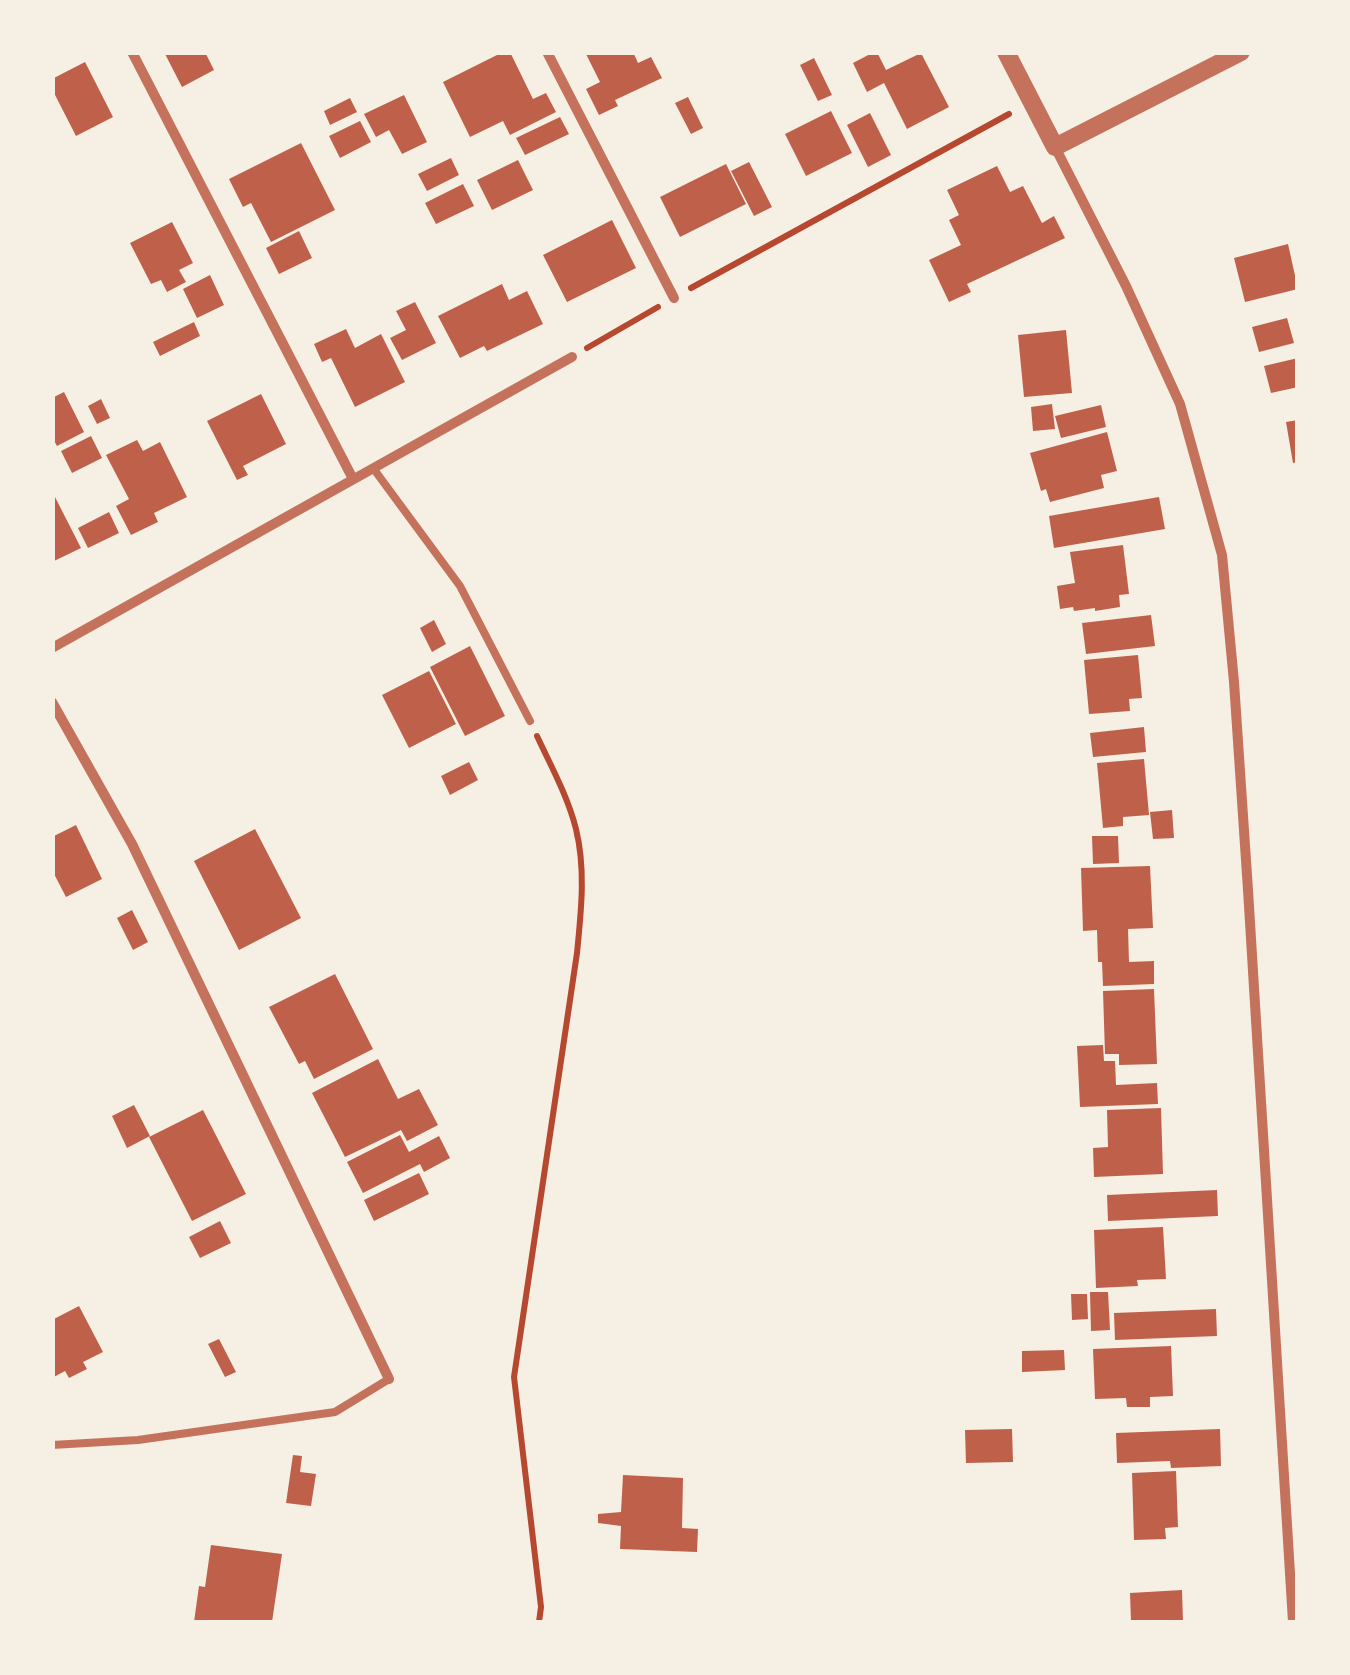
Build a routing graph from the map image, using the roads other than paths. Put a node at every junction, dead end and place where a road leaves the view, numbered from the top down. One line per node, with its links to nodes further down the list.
1 (132, 52): 9 (street)
2 (548, 52): 6 (street)
3 (1006, 52): 5 (street)
4 (1241, 52): 5 (street)
5 (1055, 146): 15 (street)
6 (674, 298)
7 (572, 356): 8 (street)
8 (373, 468): 9 (street); 12 (lane)
9 (353, 479): 10 (street)
10 (52, 648)
11 (52, 702): 13 (street)
12 (530, 722)
13 (389, 1379): 14 (lane)
14 (52, 1445)
15 (1293, 1622)

